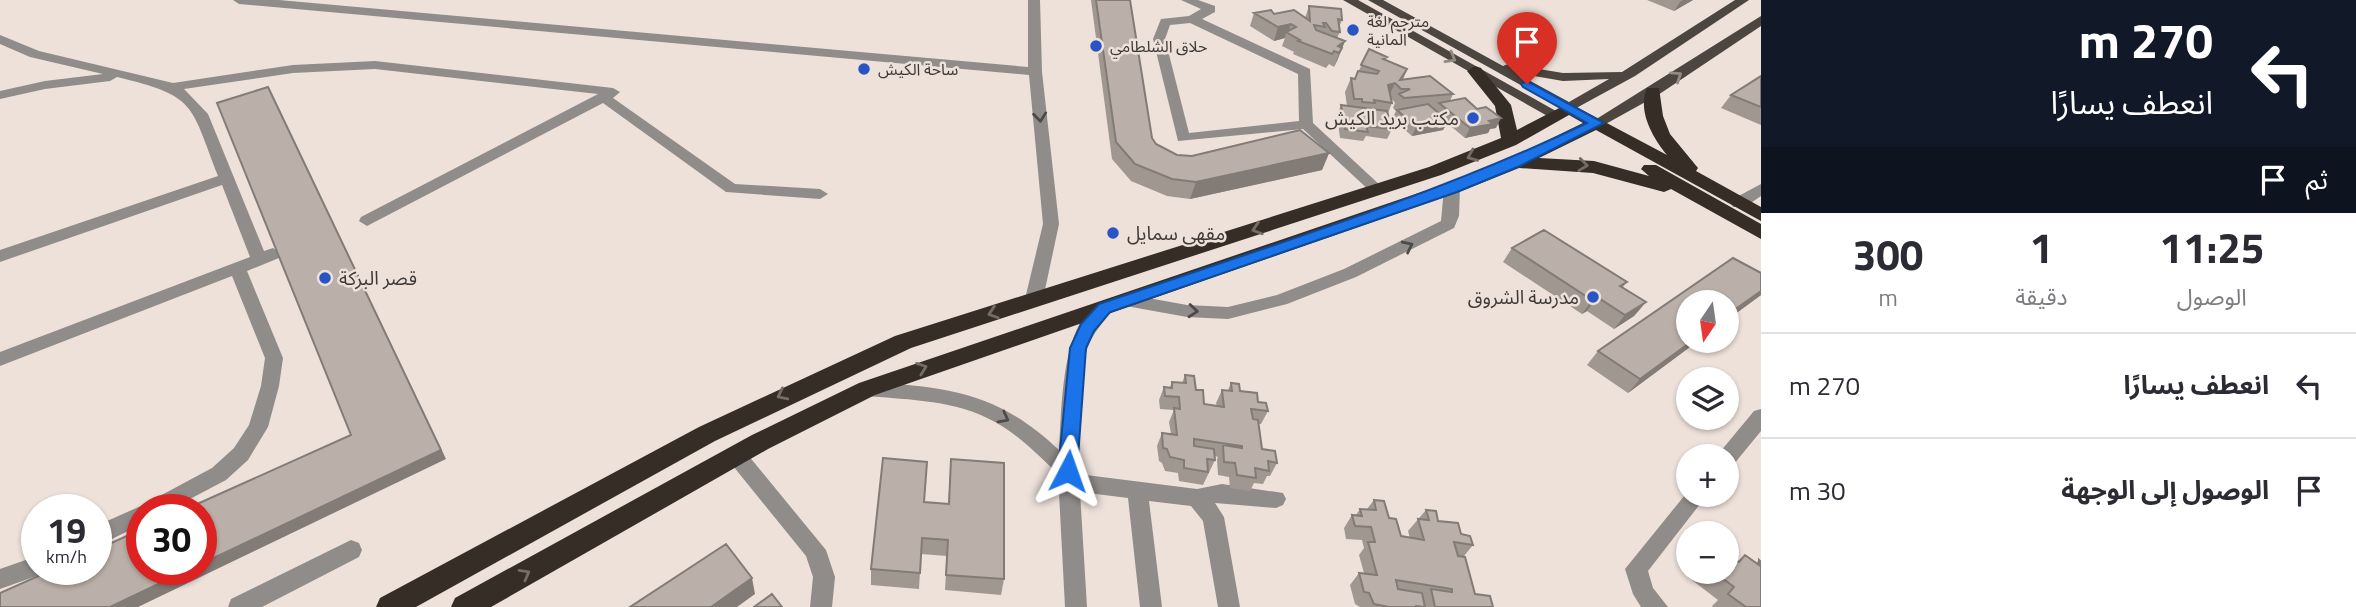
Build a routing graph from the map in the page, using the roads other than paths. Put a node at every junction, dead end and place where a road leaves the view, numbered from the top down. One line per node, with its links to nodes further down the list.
1 (239, 0): 11 (street)
2 (1034, 0): 11 (street)
3 (1187, 0): 7 (street)
4 (1349, 0): 10 (main road, one-way to 10)
5 (1374, 0): 10 (main road)
6 (1743, 0): 12 (main road)
7 (1192, 19): 19 (street); 19 (street)
8 (1761, 20): 15 (main road, one-way to 8)
9 (0, 39): 13 (street)
10 (1480, 66): 12 (main road); 18 (main road); 21 (highway)
11 (1035, 72): 35 (street, one-way to 35)
12 (1630, 74): 18 (main road)
13 (134, 77): 14 (street); 16 (street)
14 (170, 87): 17 (street); 22 (street)
15 (1653, 92): 20 (main road); 23 (highway)
16 (0, 95)
17 (603, 97): 27 (street); 31 (street)
18 (1562, 111): 20 (highway); 21 (highway)
19 (1306, 124): 26 (street)
20 (1590, 127): 21 (highway); 23 (highway); 29 (highway)
21 (1513, 152): 24 (highway); 26 (highway, one-way to 26); 29 (highway, one-way to 29)
22 (227, 178): 33 (street); 34 (street)
23 (1706, 184): 28 (highway)
24 (1452, 188): 36 (highway); 36 (street, one-way to 24)
25 (1761, 189): 28 (street)
26 (1377, 190): 35 (highway, one-way to 35)
27 (820, 194)
28 (1739, 202): 30 (highway)
29 (1712, 205): 32 (highway)
30 (1761, 215)
31 (367, 221)
32 (1761, 232)
33 (0, 256)
34 (237, 268): 38 (street); 45 (street)
35 (1034, 299): 53 (highway, one-way to 53)
36 (1126, 300): 37 (highway)
37 (1104, 308): 39 (highway, one-way to 37); 43 (street)
38 (0, 359)
39 (867, 388): 42 (highway); 43 (street, one-way to 43)
40 (1761, 416): 41 (street)
41 (1738, 444)
42 (736, 455): 54 (highway, one-way to 42); 55 (street)
43 (1068, 477): 44 (street); 56 (street)
44 (1137, 489): 46 (street); 57 (street)
45 (181, 494)
46 (1197, 498): 47 (street); 58 (street)
47 (1276, 499)
48 (1686, 507): 59 (street)
49 (351, 550): 52 (street)
50 (21, 572): 51 (street)
51 (0, 579)
52 (239, 607)
53 (390, 607)
54 (465, 607)
55 (821, 607)
56 (1076, 607)
57 (1151, 607)
58 (1229, 607)
59 (1657, 607)

